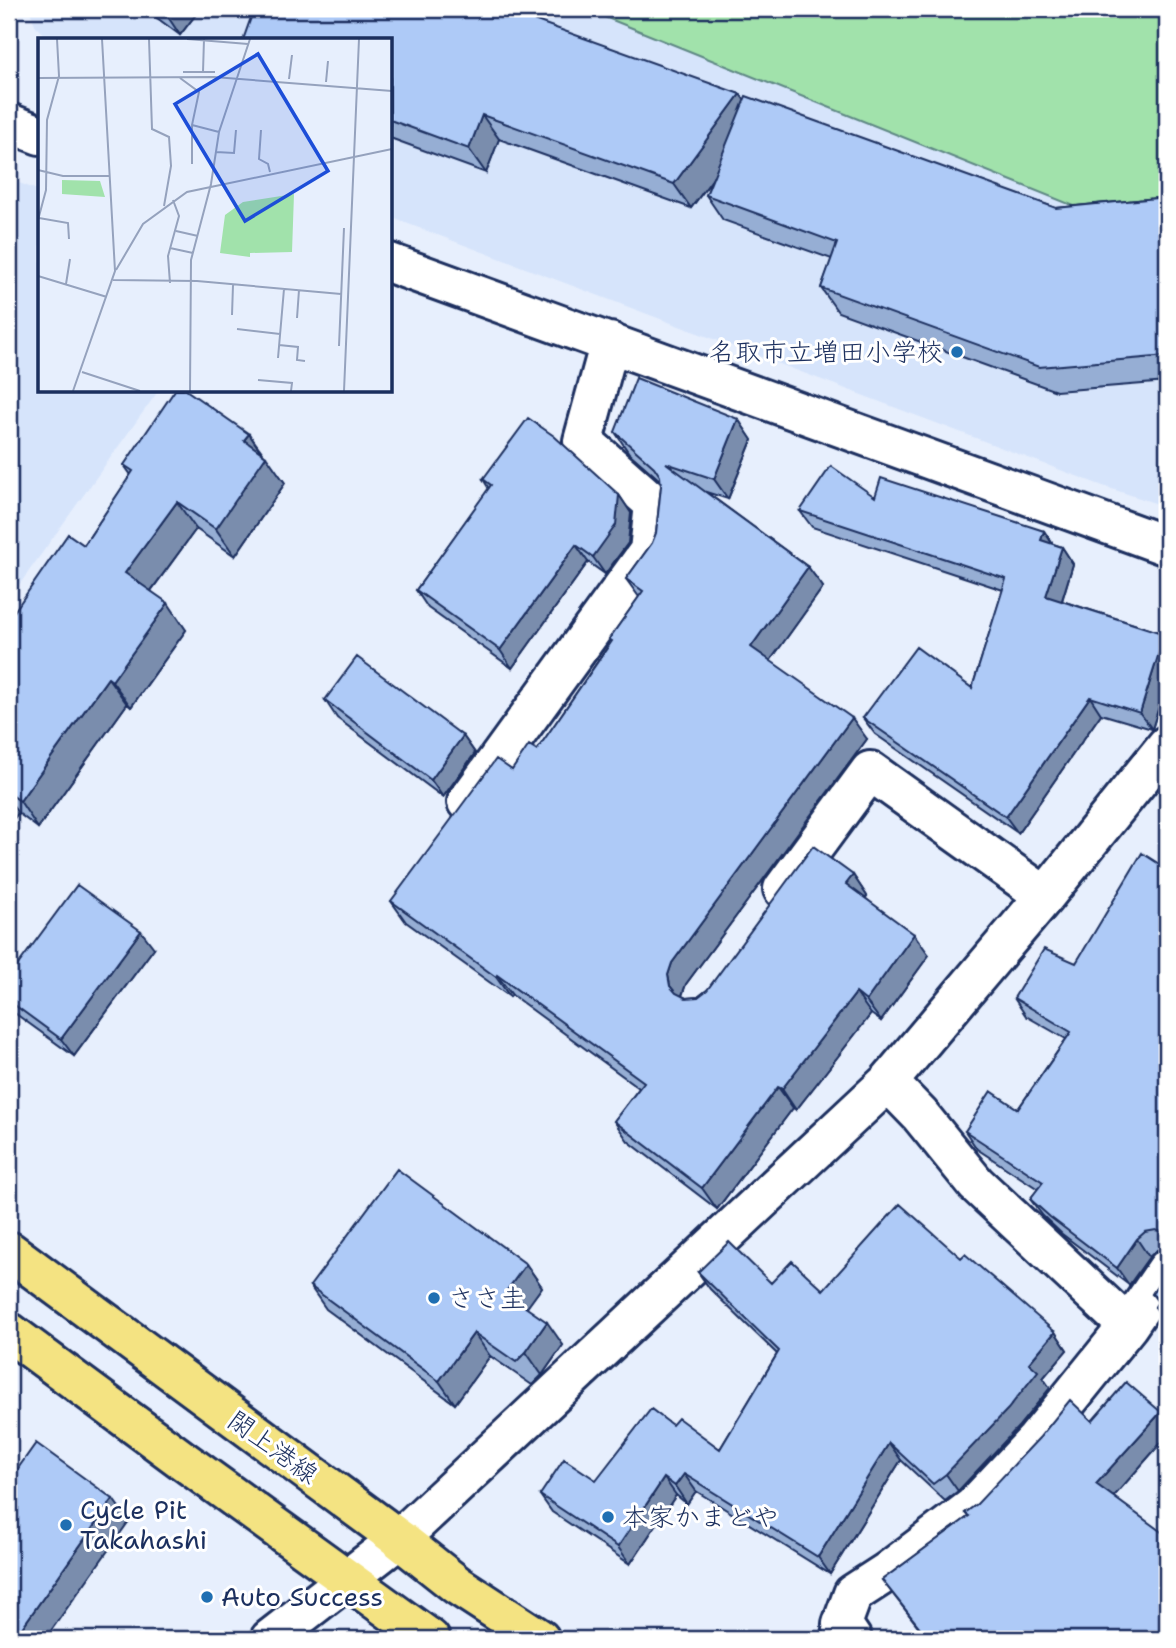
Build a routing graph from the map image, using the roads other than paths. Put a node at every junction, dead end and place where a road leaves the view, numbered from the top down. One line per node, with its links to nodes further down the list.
1 (9, 123): 2 (street)
2 (38, 134)
3 (392, 264): 4 (street)
4 (610, 342): 5 (street); 7 (street)
5 (1167, 546)
6 (1167, 745): 8 (street)
7 (448, 828)
8 (1045, 896): 9 (street); 10 (street)
9 (767, 911)
10 (888, 1082): 13 (street); 15 (street)
11 (9, 1251): 15 (main road, 閖上港線)
12 (1167, 1269): 13 (street)
13 (1128, 1326): 20 (street)
14 (9, 1332): 16 (main road)
15 (399, 1539): 16 (street); 19 (main road, 閖上港線)
16 (347, 1580): 17 (street); 18 (main road)
17 (270, 1639)
18 (430, 1639)
19 (540, 1639)
20 (852, 1639)

